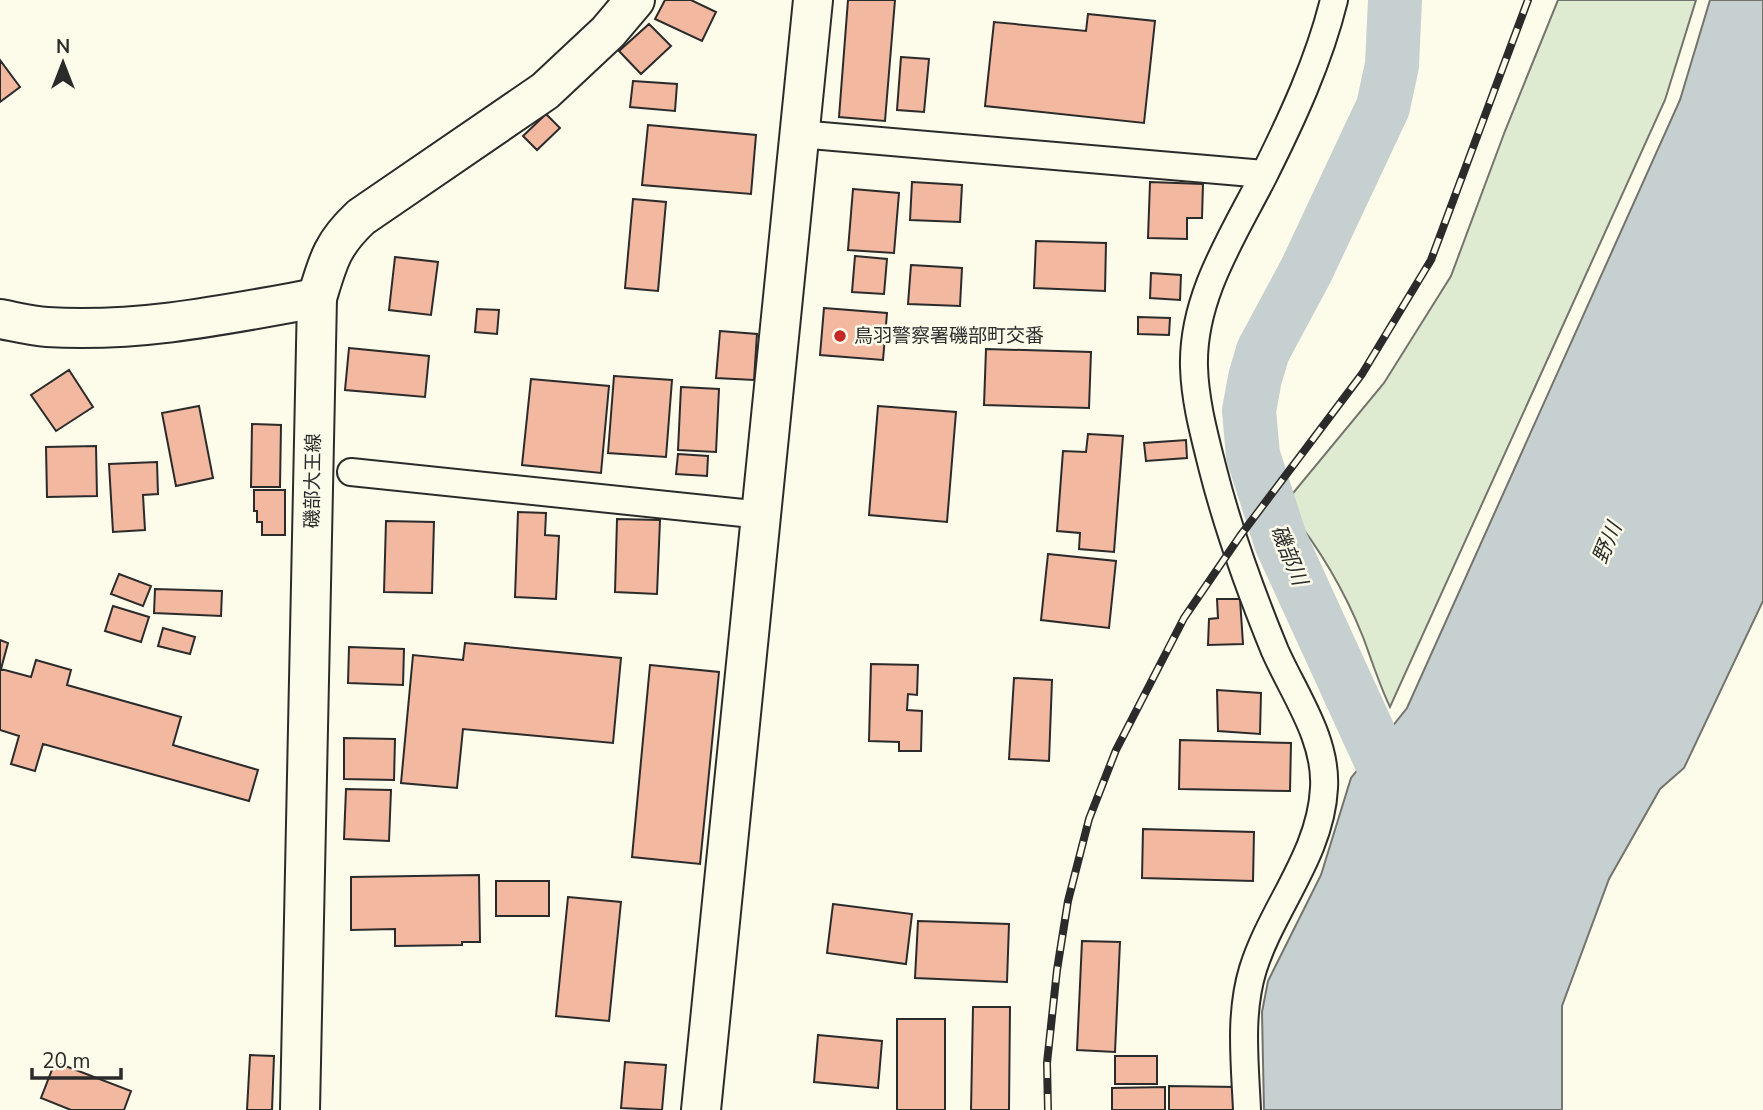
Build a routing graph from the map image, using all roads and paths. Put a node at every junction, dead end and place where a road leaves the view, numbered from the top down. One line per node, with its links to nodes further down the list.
1 (635, 0): 6 (street, 磯部大王線)
2 (813, 0): 4 (street)
3 (1334, 0): 5 (street)
4 (799, 134): 5 (street); 9 (street)
5 (1264, 174): 12 (street)
6 (317, 298): 7 (street); 10 (street, 磯部大王線)
7 (0, 319)
8 (351, 472): 9 (street)
9 (762, 515): 11 (street)
10 (300, 1110)
11 (701, 1110)
12 (1247, 1110)

